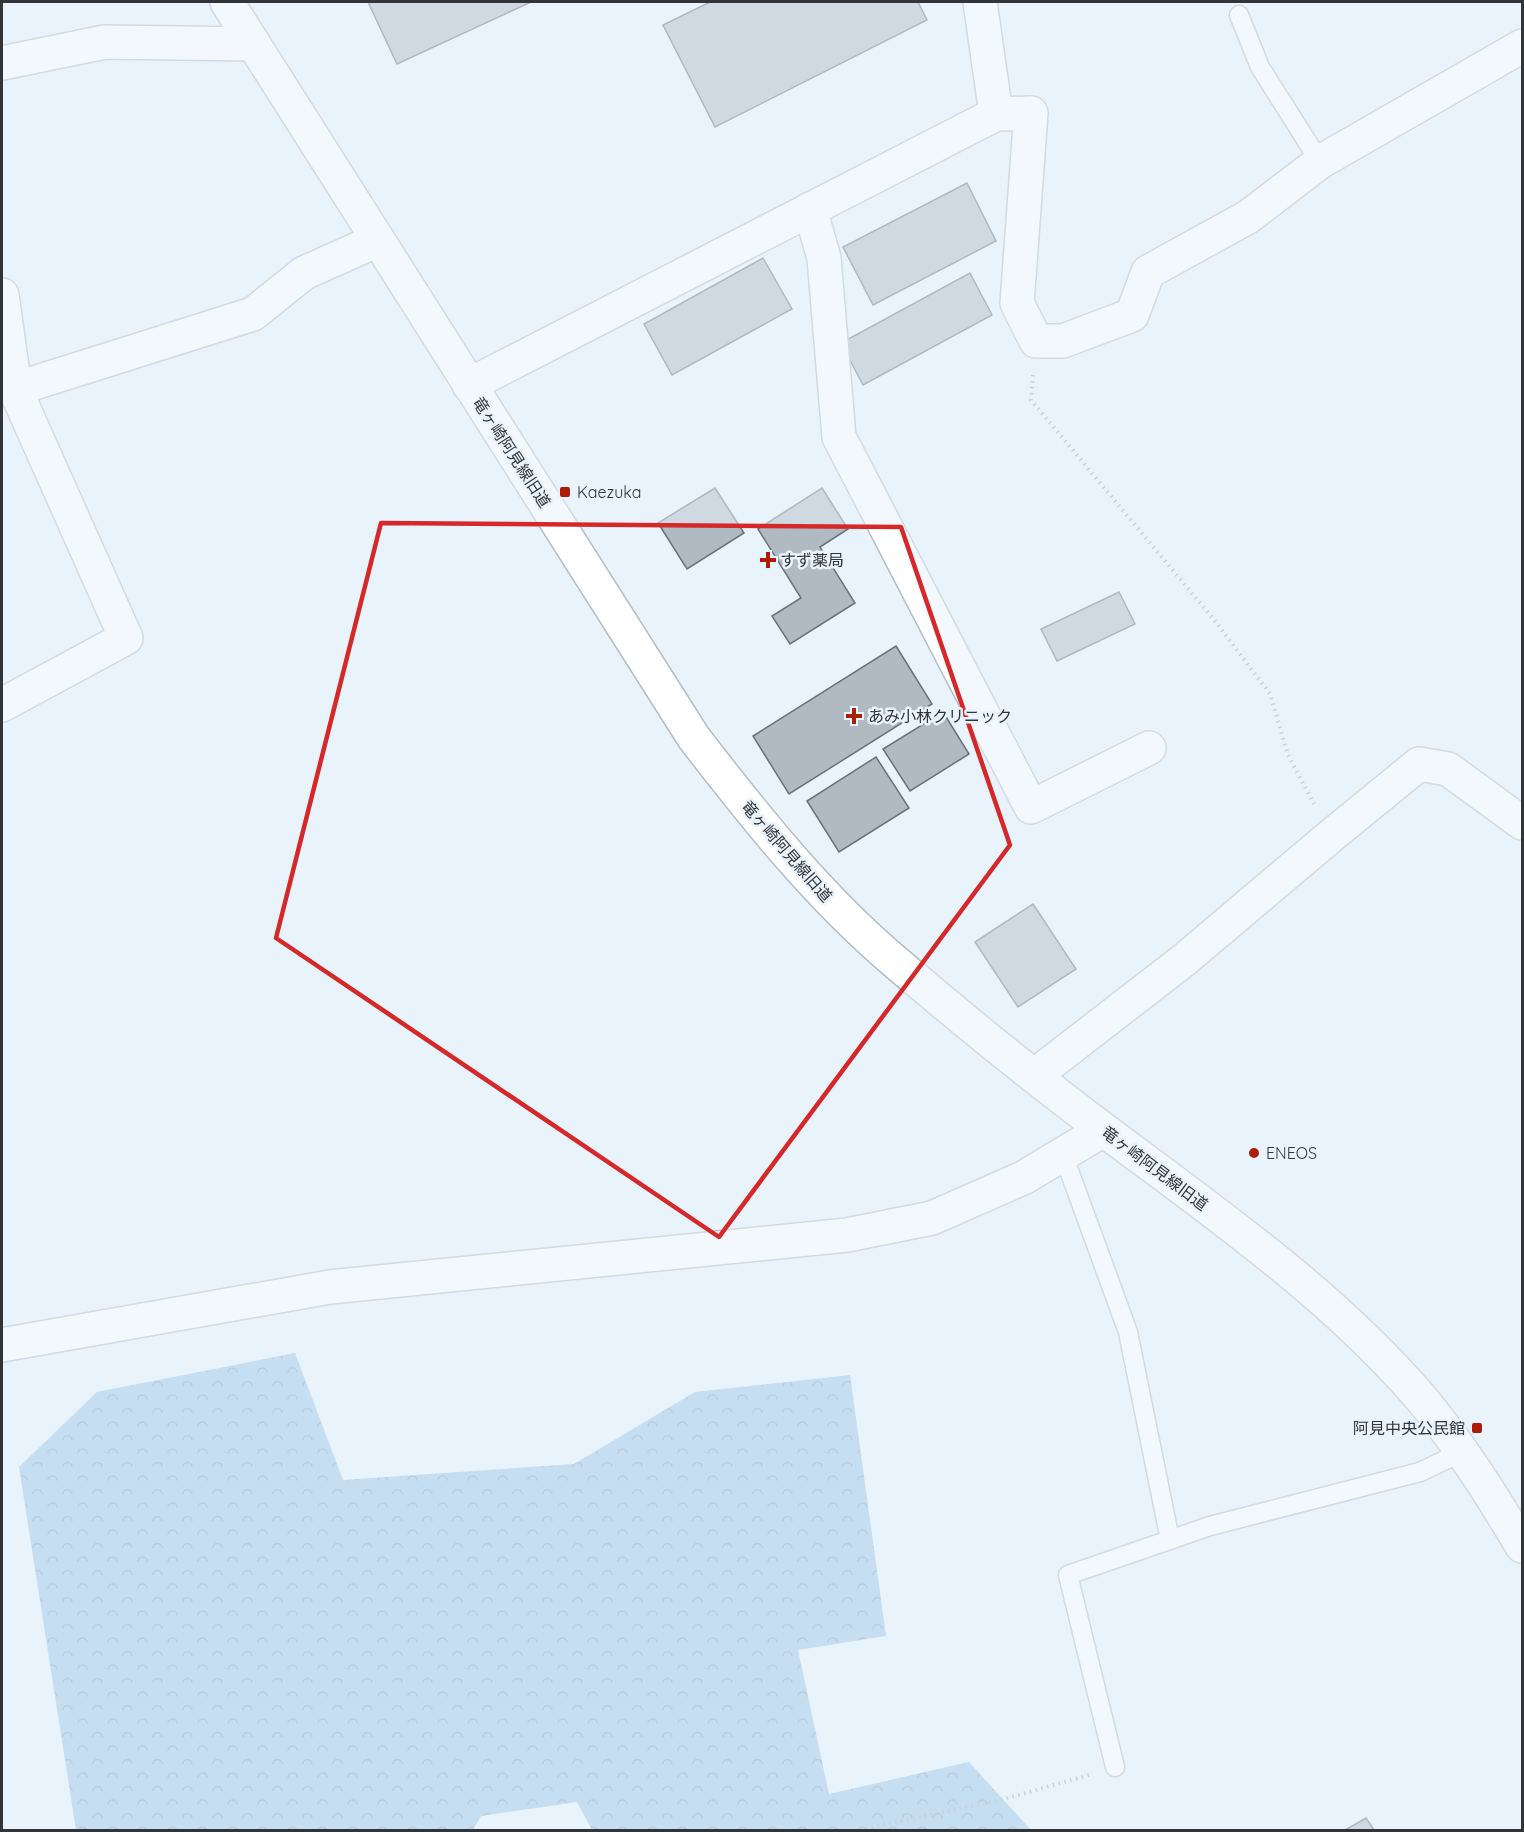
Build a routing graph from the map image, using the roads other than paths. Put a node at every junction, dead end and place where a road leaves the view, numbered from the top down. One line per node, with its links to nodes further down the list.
1 (227, 2): 4 (street, 竜ヶ崎阿見線旧道)
2 (980, 2): 7 (street)
3 (1239, 15): 8 (lane)
4 (254, 44): 6 (street); 10 (street, 竜ヶ崎阿見線旧道)
5 (1522, 46): 8 (street)
6 (2, 63)
7 (996, 114): 8 (street); 9 (street)
8 (1320, 162)
9 (810, 209): 12 (street); 15 (street)
10 (378, 240): 12 (street, 竜ヶ崎阿見線旧道); 13 (street)
11 (2, 295): 13 (street)
12 (469, 385): 17 (street, 竜ヶ崎阿見線旧道)
13 (15, 389): 14 (street)
14 (2, 705)
15 (1149, 748)
16 (1522, 824): 17 (street)
17 (1034, 1076): 18 (street, 竜ヶ崎阿見線旧道)
18 (1103, 1130): 19 (street); 21 (street, 竜ヶ崎阿見線旧道)
19 (1063, 1154): 20 (street); 22 (lane)
20 (2, 1345)
21 (1462, 1452): 22 (lane); 23 (street, 竜ヶ崎阿見線旧道)
22 (1170, 1540): 24 (lane)
23 (1522, 1546)
24 (1115, 1767)

